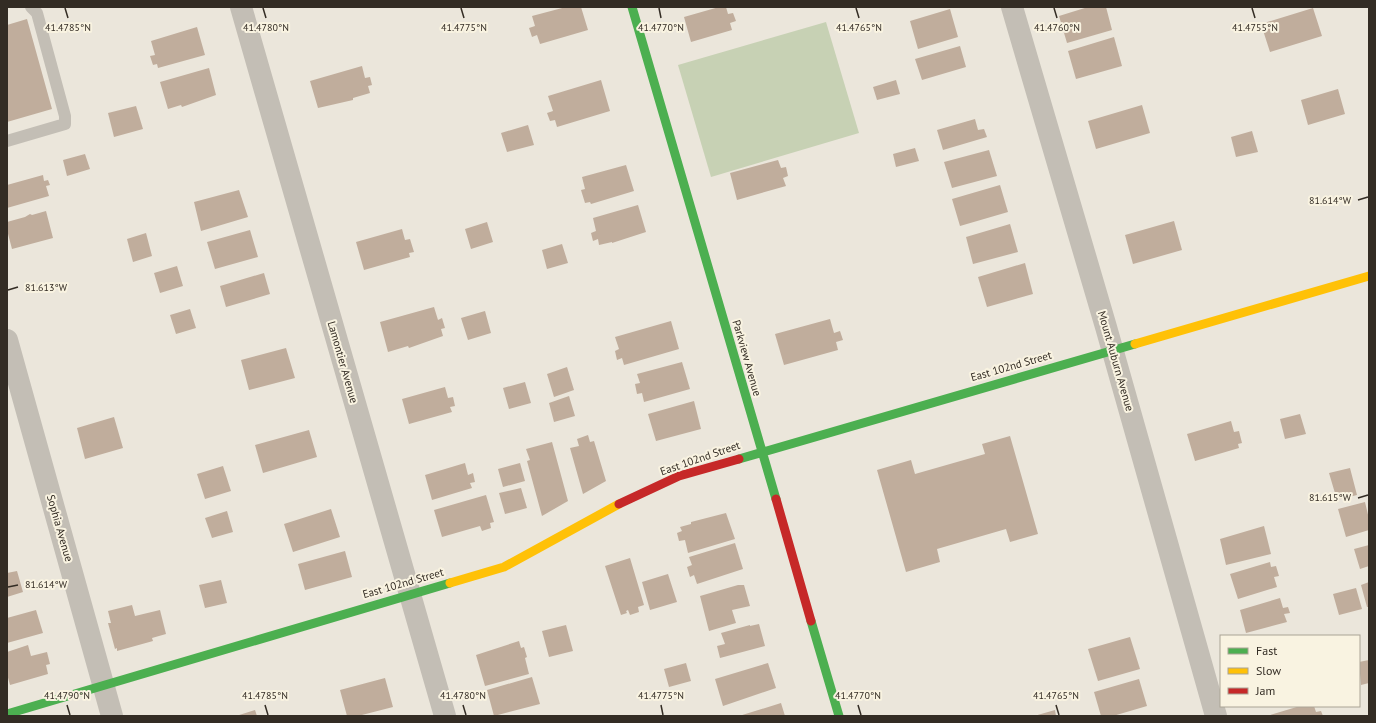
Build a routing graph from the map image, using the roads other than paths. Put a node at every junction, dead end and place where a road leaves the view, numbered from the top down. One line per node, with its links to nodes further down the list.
1 (31, 7): 5 (lane)
2 (241, 7): 10 (street, Lamontier Avenue)
3 (632, 7): 9 (street, Parkview Avenue)
4 (1012, 7): 8 (street, Mount Auburn Avenue)
5 (7, 141)
6 (1369, 276): 8 (street, East 102nd Street)
7 (7, 340): 11 (street, Sophia Avenue)
8 (1112, 350): 9 (street, East 102nd Street); 16 (street, Mount Auburn Avenue)
9 (761, 450): 10 (street, East 102nd Street); 15 (street, Parkview Avenue)
10 (410, 594): 11 (street, East 102nd Street); 14 (street, Lamontier Avenue)
11 (103, 684): 12 (street, East 102nd Street); 13 (street, Sophia Avenue)
12 (7, 714)
13 (112, 716)
14 (445, 716)
15 (838, 716)
16 (1216, 716)

